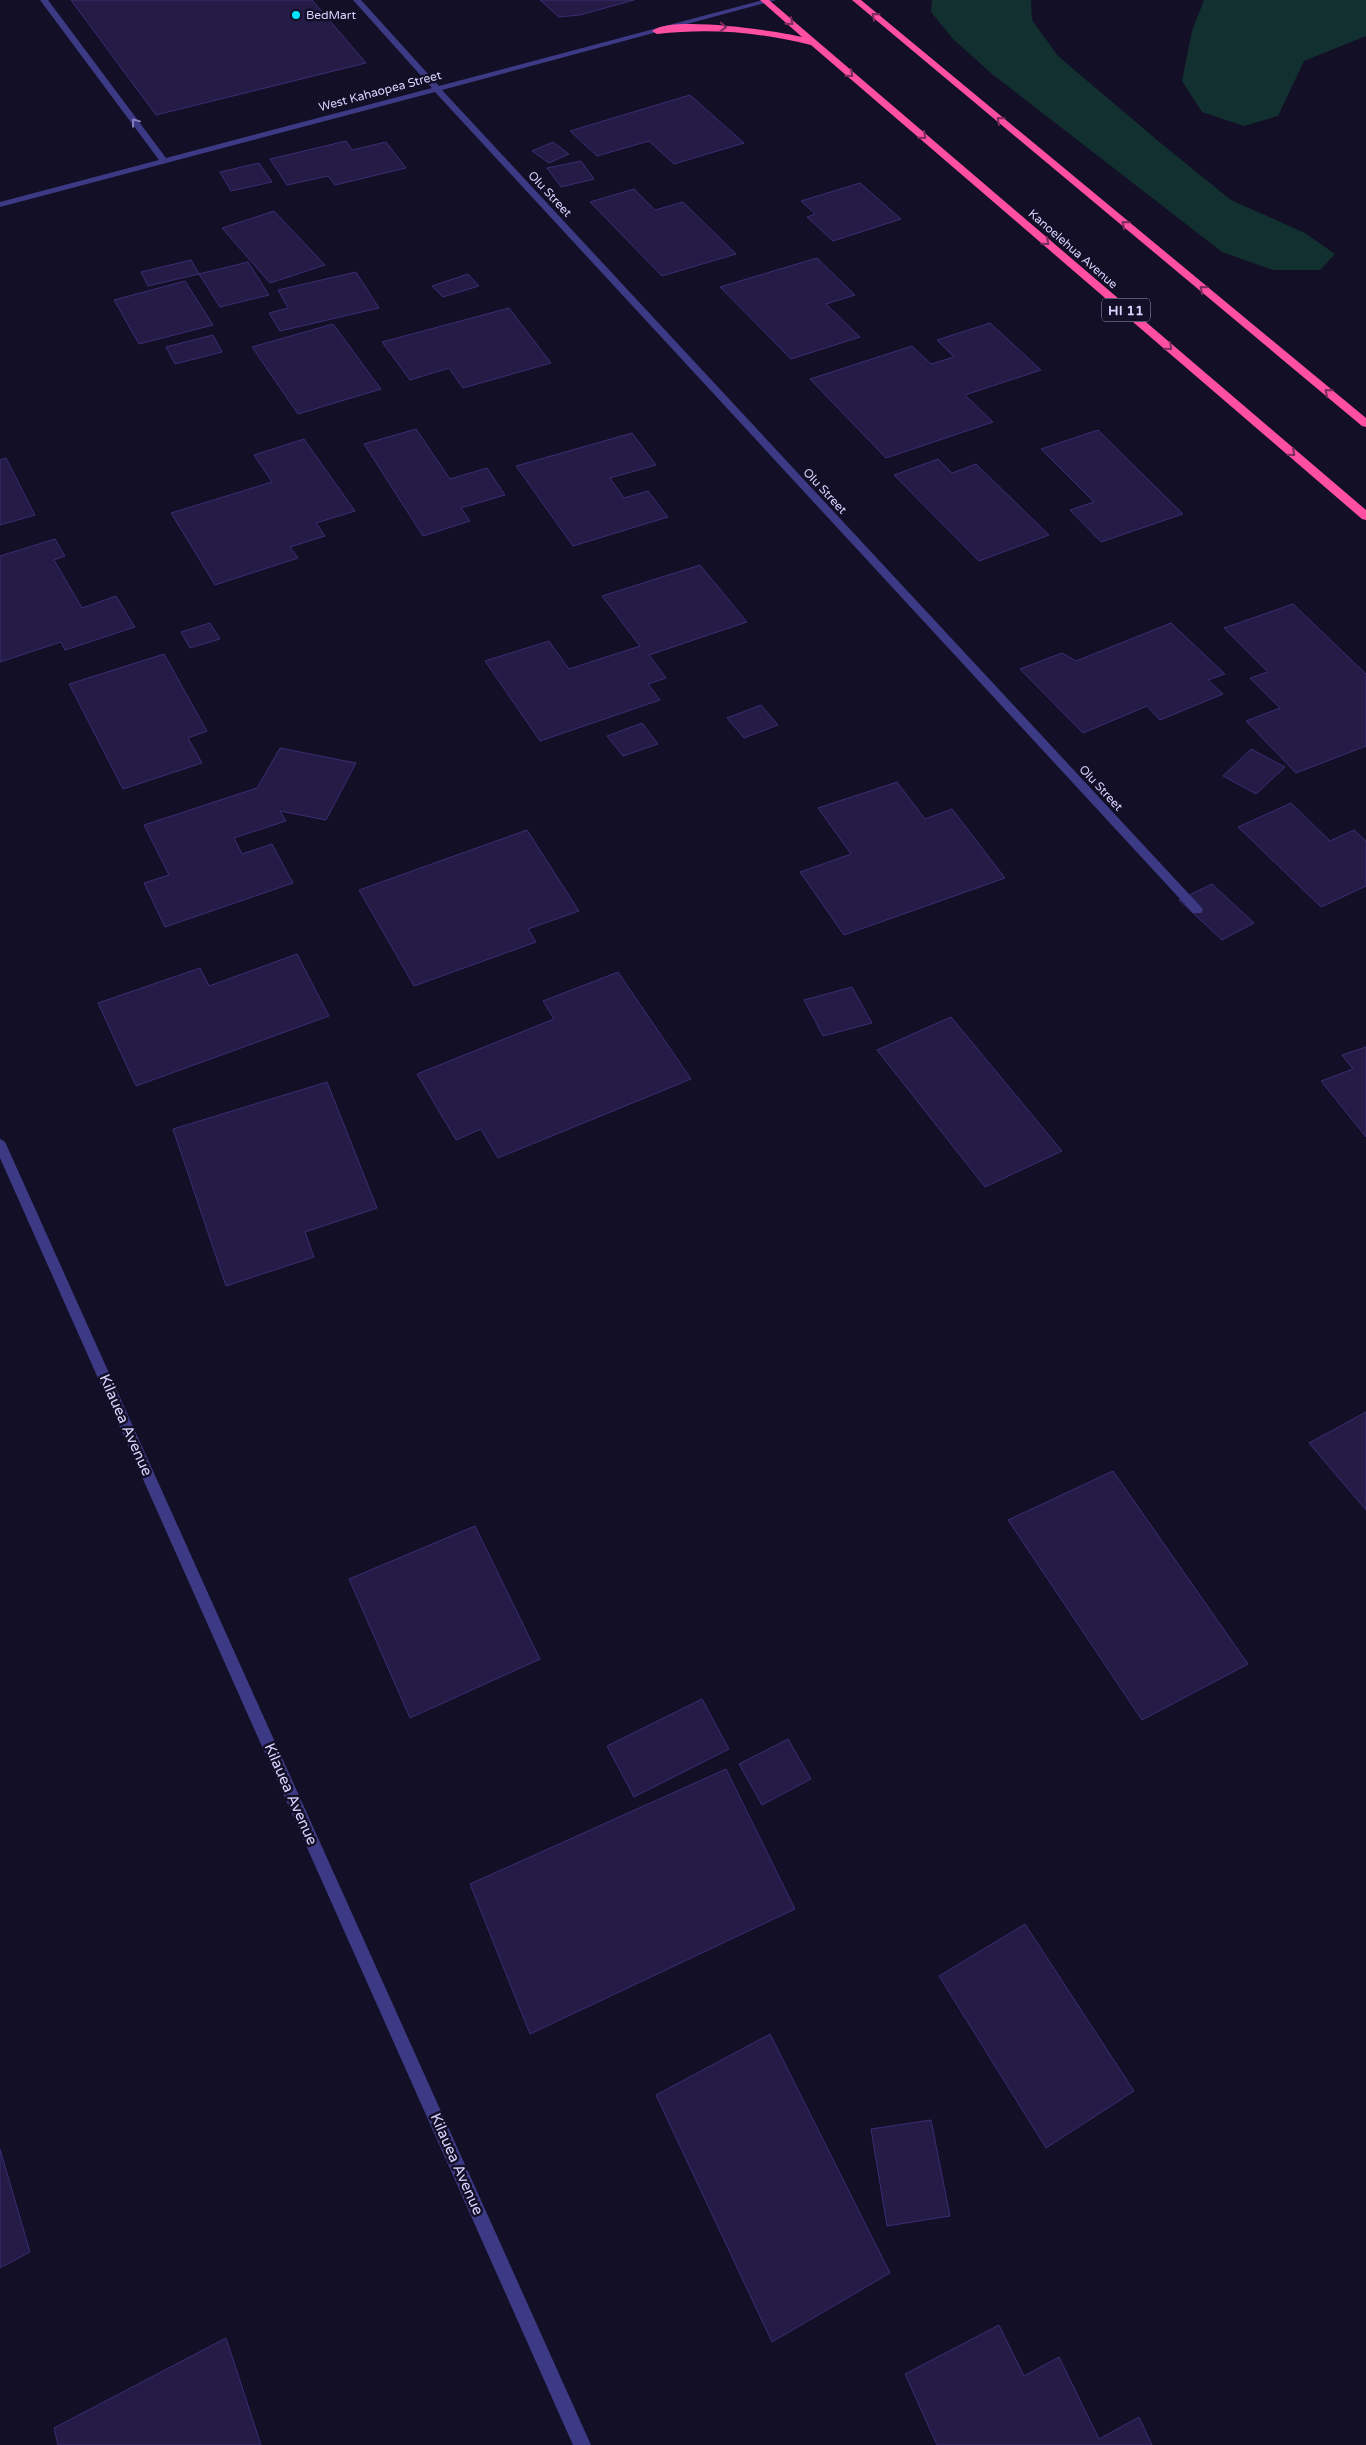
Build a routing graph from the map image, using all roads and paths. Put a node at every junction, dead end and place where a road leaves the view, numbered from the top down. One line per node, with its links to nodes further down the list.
1 (44, 0): 8 (street, one-way to 1)
2 (357, 0): 7 (street, Olu Street)
3 (856, 0): 10 (highway, one-way to 3)
4 (768, 1): 5 (street, West Kahaopea Street); 6 (highway, Kanoelehua Avenue / HI 11, one-way to 6)
5 (657, 31): 6 (highway, one-way to 6); 7 (street, West Kahaopea Street)
6 (814, 43): 11 (highway, Kanoelehua Avenue / HI 11, one-way to 11)
7 (436, 89): 8 (street, West Kahaopea Street); 12 (street, Olu Street)
8 (164, 161): 9 (street, West Kahaopea Street)
9 (0, 205)
10 (1366, 424)
11 (1366, 516)
12 (1196, 910)
13 (0, 1144): 14 (street, Kilauea Avenue)
14 (582, 2445)

